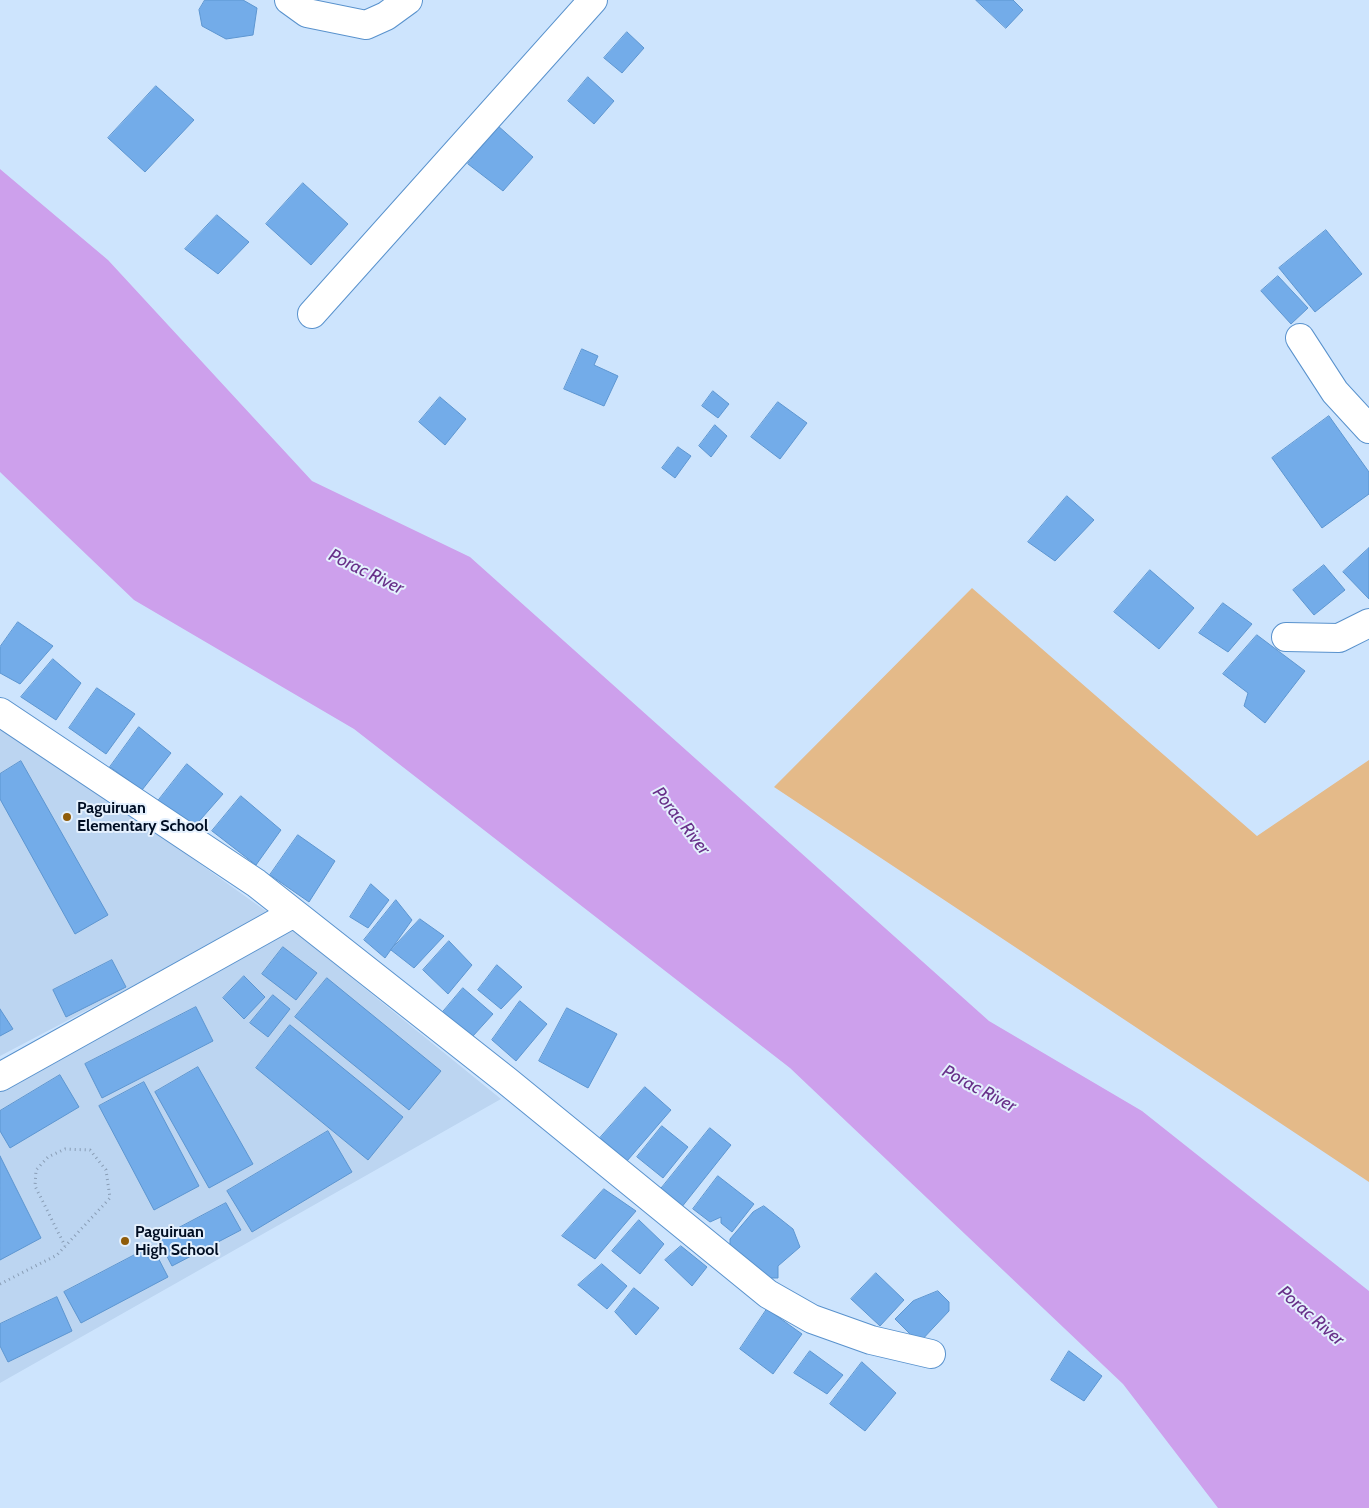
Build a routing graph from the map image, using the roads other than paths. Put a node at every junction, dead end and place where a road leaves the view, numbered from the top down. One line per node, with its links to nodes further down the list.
1 (289, 0): 2 (street)
2 (408, 0)
3 (593, 0): 4 (street)
4 (312, 314)
5 (1300, 338): 6 (street)
6 (1369, 429)
7 (1369, 624): 8 (street)
8 (1286, 636)
9 (0, 712): 10 (street)
10 (294, 913): 11 (street); 12 (street)
11 (0, 1076)
12 (931, 1354)

